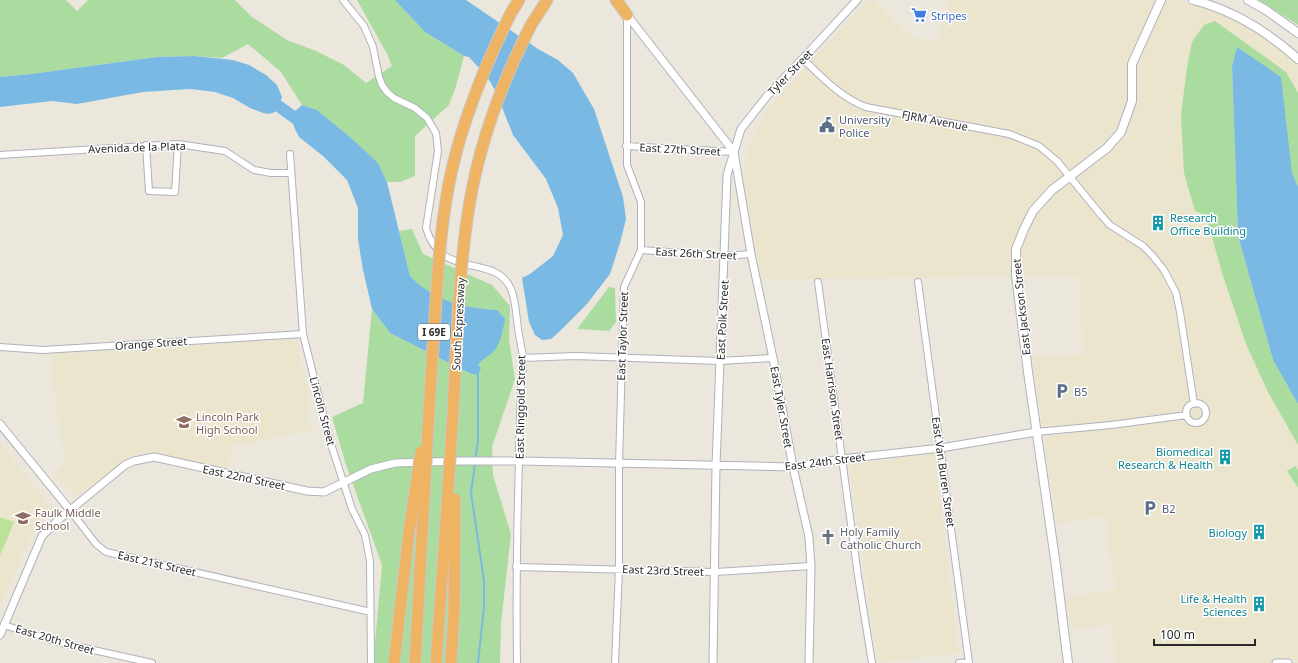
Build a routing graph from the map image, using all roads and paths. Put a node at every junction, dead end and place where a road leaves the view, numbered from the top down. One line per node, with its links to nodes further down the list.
1 (343, 0): 28 (street, East Ringgold Street)
2 (519, 0): 33 (highway, South Expressway / I 69E, bridge)
3 (547, 0): 31 (highway, South Expressway / I 69E, bridge)
4 (616, 0): 9 (highway)
5 (857, 0): 11 (street, Tyler Street)
6 (1161, 0): 20 (main road, East Jackson Street)
7 (1193, 0): 12 (main road)
8 (1248, 0): 10 (main road)
9 (627, 15): 15 (street, East Taylor Street); 16 (street)
10 (1298, 33)
11 (803, 59): 16 (street, Tyler Street); 20 (street, FJRM Avenue)
12 (1298, 59)
13 (178, 144): 14 (street, Avenida de la Plata); 14 (street); 19 (street, Avenida de la Plata)
14 (146, 145): 18 (street, Avenida de la Plata)
15 (626, 146): 16 (street, East 27th Street); 21 (street, East Taylor Street)
16 (734, 152): 22 (street, East Tyler Street); 23 (street, East Polk Street)
17 (290, 154): 19 (street, Lincoln Street)
18 (0, 155)
19 (291, 173): 26 (street, Lincoln Street)
20 (1069, 177): 34 (street, FJRM Avenue); 37 (main road, East Jackson Street)
21 (641, 250): 23 (street, East 26th Street); 29 (street, East Taylor Street)
22 (751, 254): 23 (street, East 26th Street); 30 (street, East Tyler Street)
23 (724, 256): 32 (street, East Polk Street)
24 (818, 282): 39 (street, East Harrison Street)
25 (918, 282): 38 (street, East Van Buren Street)
26 (303, 334): 27 (street, Orange Street); 45 (street, Lincoln Street)
27 (0, 347)
28 (523, 358): 29 (street); 41 (street, East Ringgold Street)
29 (621, 358): 32 (street); 42 (street, East Taylor Street)
30 (773, 358): 32 (street); 44 (street, East Tyler Street)
31 (456, 360): 59 (highway, South Expressway / I 69E, bridge); 60 (highway, bridge)
32 (719, 361): 43 (street, East Polk Street)
33 (431, 382): 57 (highway, bridge); 58 (highway, South Expressway / I 69E, bridge)
34 (1194, 404): 35 (street); 35 (street)
35 (1187, 415): 37 (street, East 24th Street)
36 (0, 424): 46 (street, East 21st Street)
37 (1036, 432): 38 (street, East 24th Street); 67 (main road, East Jackson Street)
38 (941, 448): 39 (street, East 24th Street); 54 (street, East Van Buren Street)
39 (842, 459): 44 (street, East 24th Street); 65 (street, East Harrison Street)
40 (461, 461): 41 (street, East 24th Street); 45 (street, East 22nd Street)
41 (519, 461): 42 (street, East 24th Street); 48 (street, East Ringgold Street)
42 (619, 464): 43 (street, East 24th Street); 49 (street, East Taylor Street)
43 (716, 466): 44 (street, East 24th Street); 50 (street, East Polk Street)
44 (793, 467): 47 (street, East Tyler Street)
45 (343, 483): 46 (street, East 22nd Street); 51 (street, Lincoln Street)
46 (70, 510): 51 (street, East 21st Street); 52 (street, East 22nd Street)
47 (811, 566): 50 (street, East 23rd Street); 64 (street, East Tyler Street)
48 (516, 567): 49 (street, East 23rd Street); 61 (street, East Ringgold Street)
49 (619, 569): 50 (street, East 23rd Street); 62 (street, East Taylor Street)
50 (715, 572): 63 (street, East Polk Street)
51 (371, 612): 56 (street, Lincoln Street)
52 (4, 625): 53 (street, East 22nd Street); 55 (street, East 20th Street)
53 (0, 635)
54 (969, 662): 66 (street)
55 (152, 663)
56 (371, 663)
57 (394, 663)
58 (415, 663)
59 (436, 663)
60 (451, 663)
61 (517, 663)
62 (615, 663)
63 (713, 663)
64 (809, 663)
65 (872, 663)
66 (959, 663)
67 (1068, 663)
68 (1276, 663): 69 (street)
69 (1288, 663)

